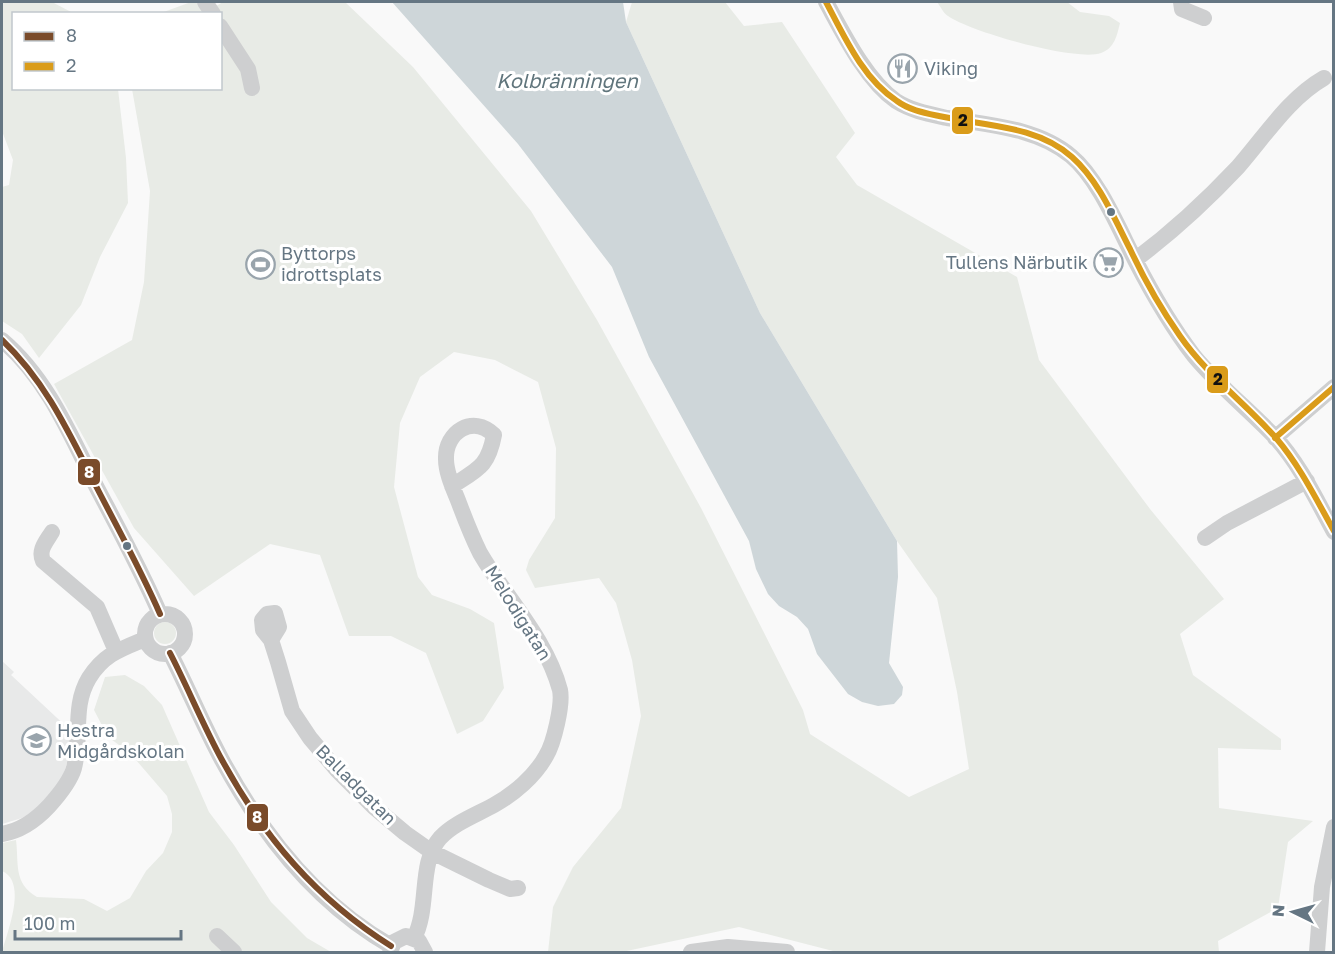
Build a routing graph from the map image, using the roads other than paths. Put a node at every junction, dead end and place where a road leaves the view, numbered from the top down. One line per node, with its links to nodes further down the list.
1 (826, 2): 9 (street)
2 (1181, 2): 3 (street)
3 (1204, 18)
4 (222, 29): 5 (street)
5 (238, 52): 6 (street); 8 (street)
6 (222, 56)
7 (1324, 78): 9 (street)
8 (252, 88)
9 (1135, 260): 12 (street)
10 (2, 340): 18 (street)
11 (1334, 387): 12 (street)
12 (1275, 438): 13 (street)
13 (1307, 481): 16 (street); 17 (street)
14 (452, 486): 25 (street, Melodigatan)
15 (52, 532): 21 (street)
16 (1334, 532)
17 (1205, 538)
18 (160, 614): 19 (street); 22 (street)
19 (145, 639): 21 (street); 22 (street)
20 (271, 640): 25 (street, Balladgatan)
21 (116, 651): 24 (street)
22 (170, 653): 29 (street)
23 (1334, 827): 34 (street)
24 (2, 834)
25 (432, 852): 26 (street, Balladgatan); 28 (street)
26 (518, 888)
27 (217, 936): 30 (street)
28 (414, 938): 29 (street); 31 (street)
29 (390, 950)
30 (234, 952)
31 (425, 952)
32 (691, 952): 33 (street)
33 (787, 952)
34 (1317, 952)

